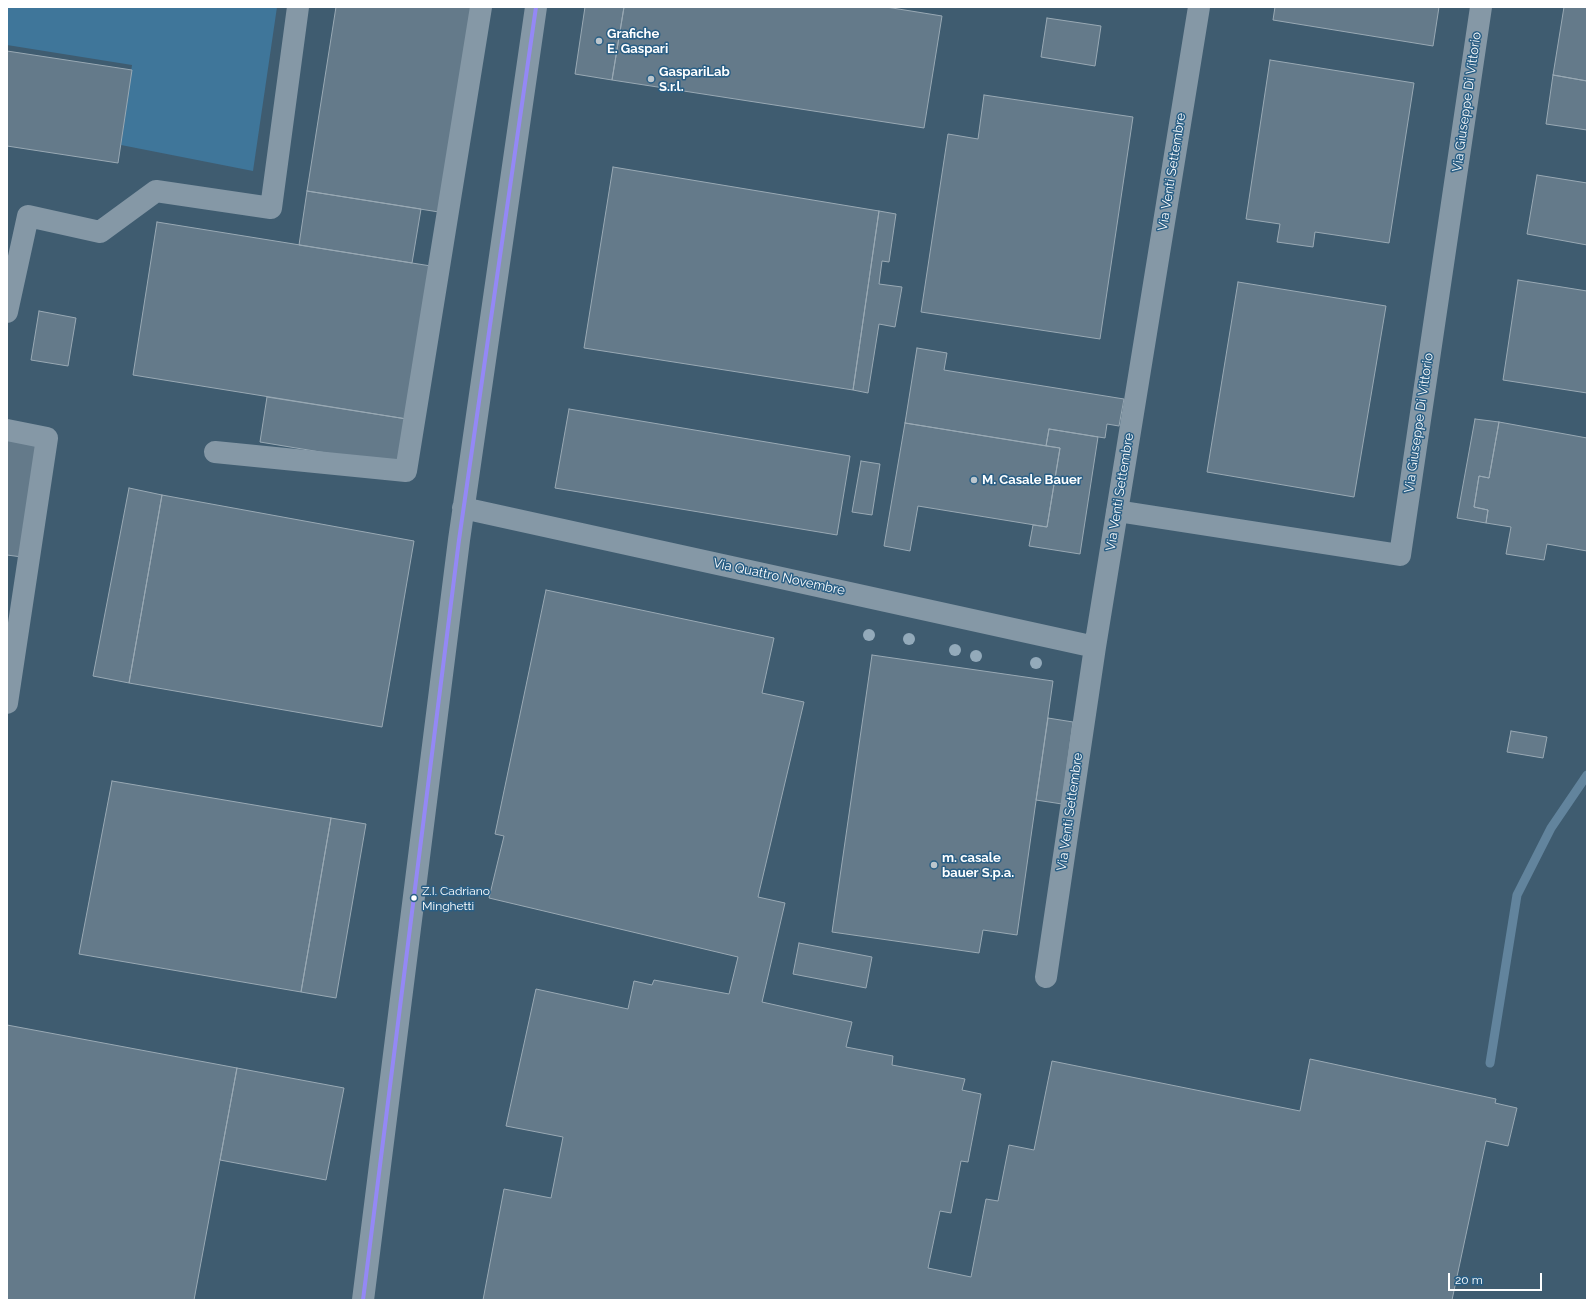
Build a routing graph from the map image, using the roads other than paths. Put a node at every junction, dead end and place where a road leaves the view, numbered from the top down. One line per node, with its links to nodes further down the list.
1 (298, 7): 6 (street)
2 (481, 7): 8 (street)
3 (536, 7): 9 (street)
4 (1199, 7): 10 (street, Via Venti Settembre)
5 (1481, 7): 10 (street, Via Giuseppe Di Vittorio)
6 (7, 312)
7 (7, 430): 12 (street)
8 (215, 452)
9 (463, 508): 11 (street, Via Quattro Novembre); 14 (street)
10 (1116, 512): 11 (street, Via Venti Settembre)
11 (1095, 647): 13 (street, Via Venti Settembre)
12 (7, 703)
13 (1046, 977)
14 (364, 1300)

